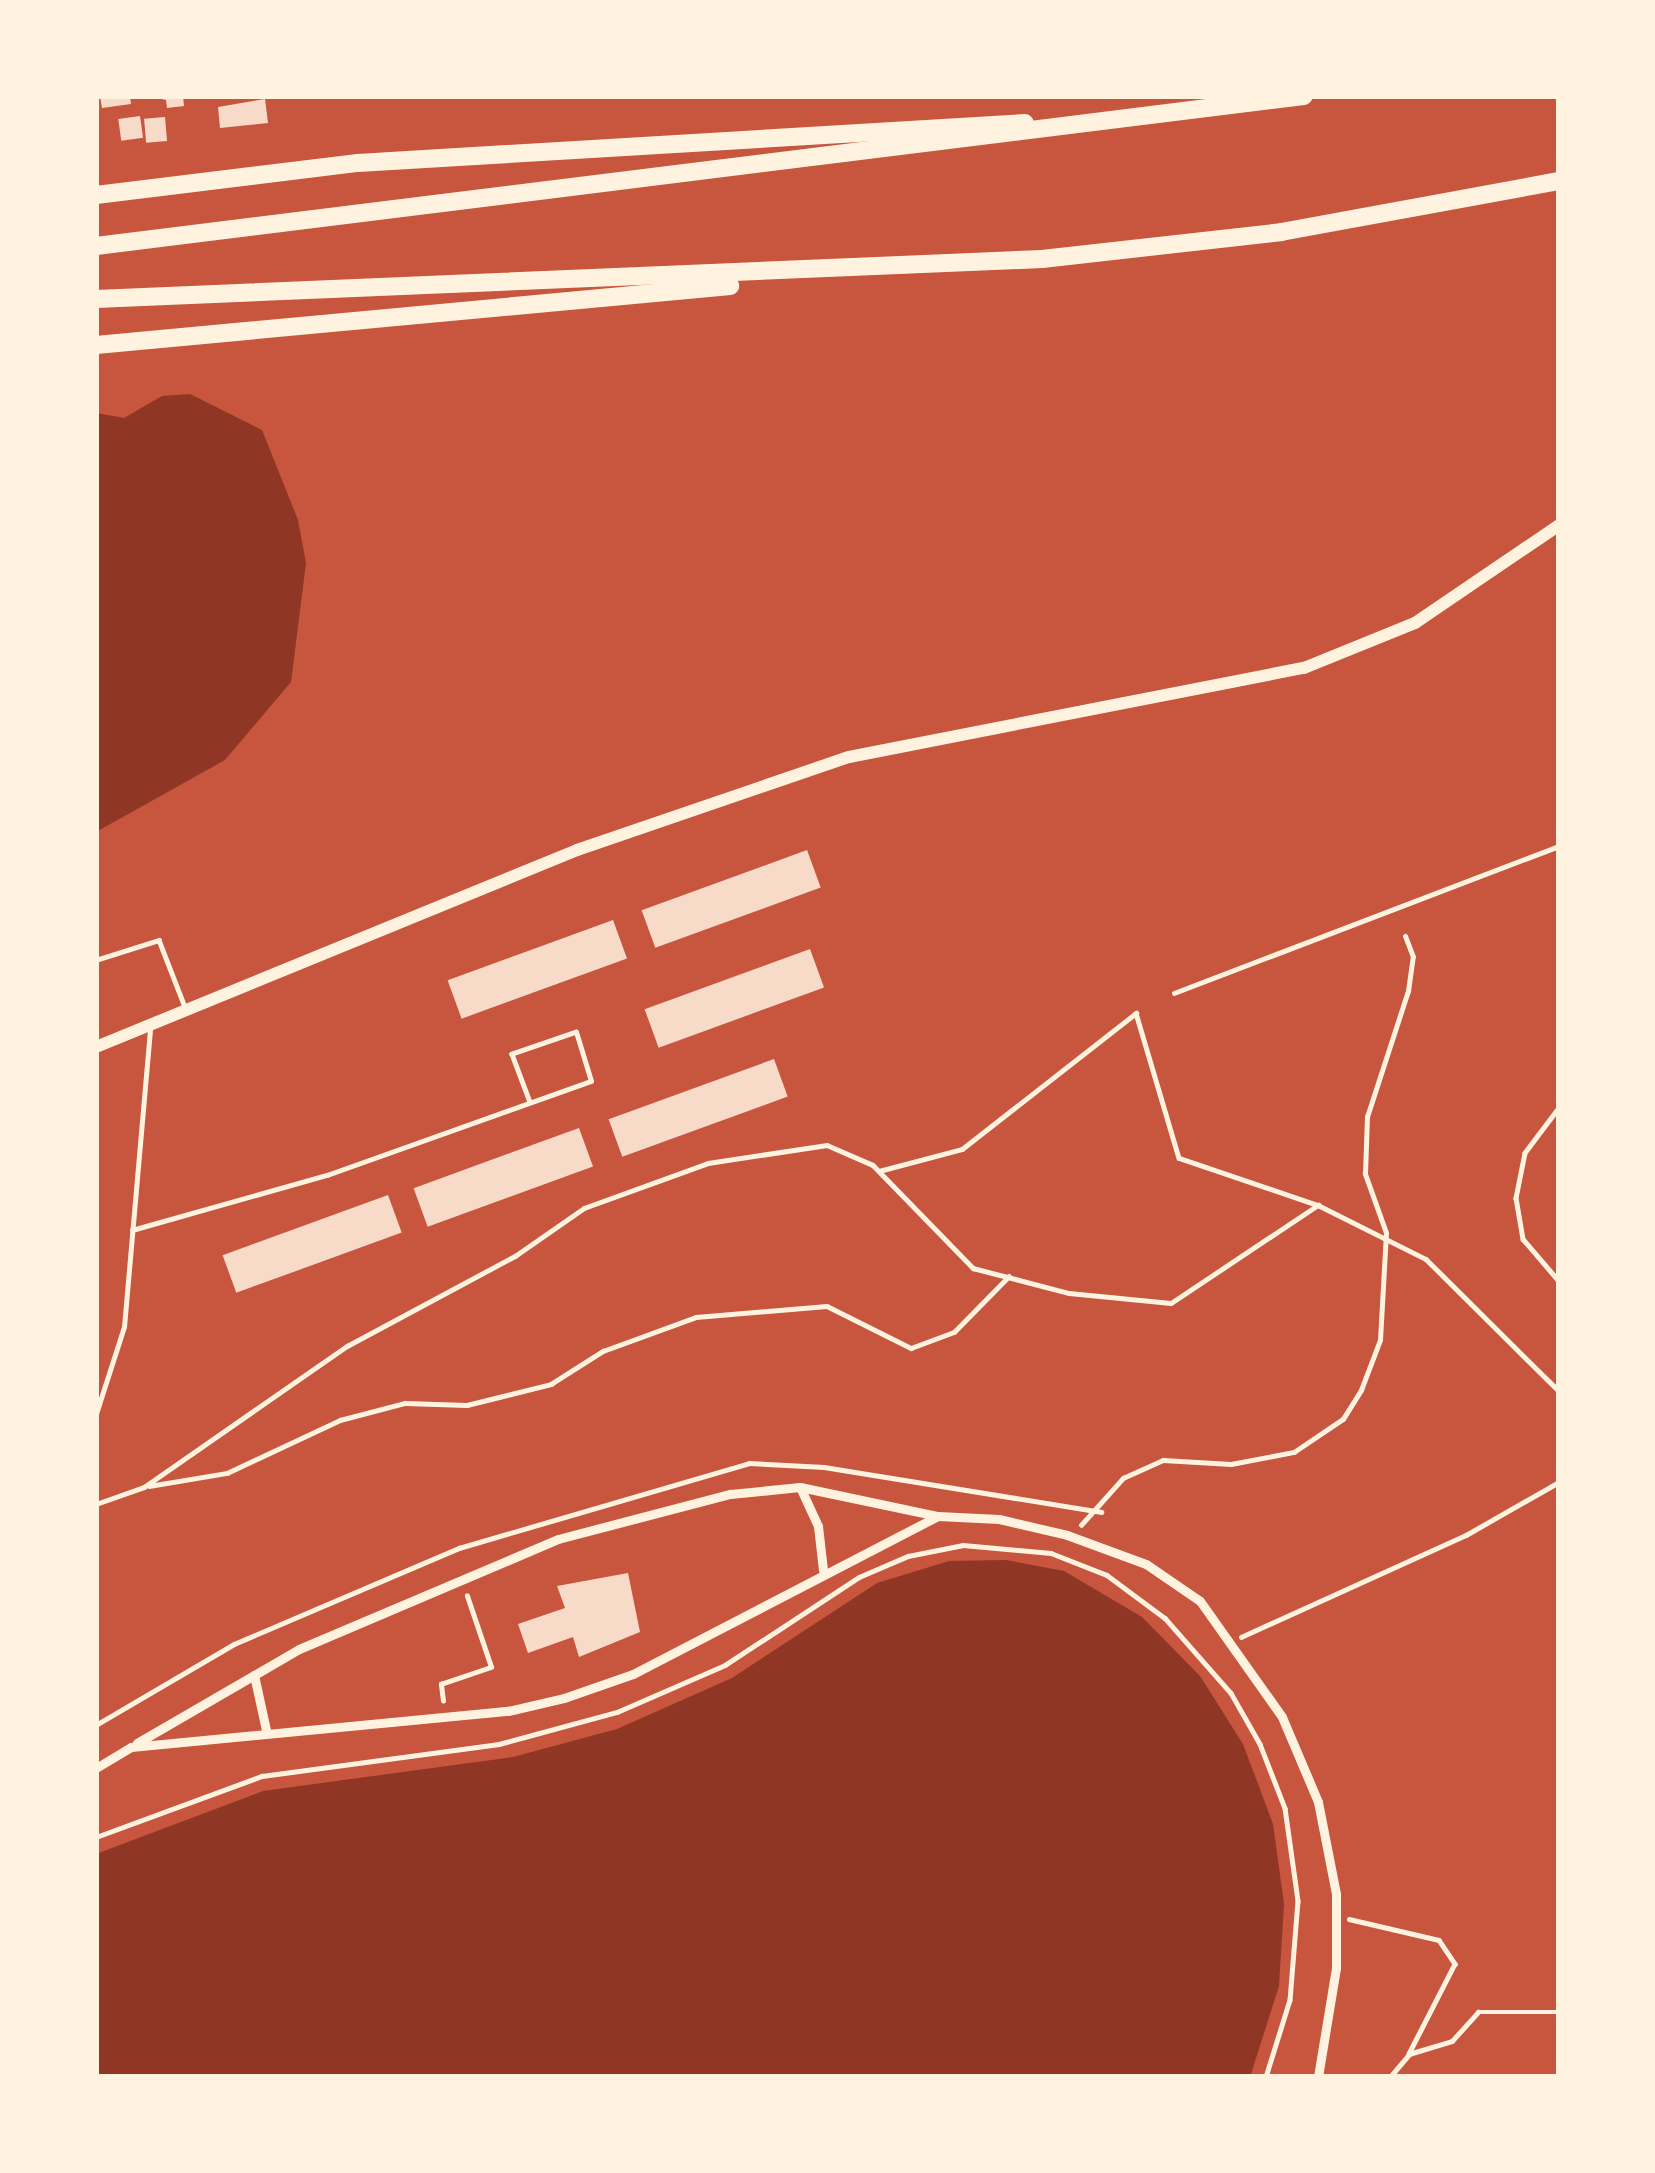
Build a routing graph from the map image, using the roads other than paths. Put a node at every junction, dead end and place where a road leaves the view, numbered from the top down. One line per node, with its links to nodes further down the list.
1 (1304, 96): 2 (highway)
2 (1162, 115): 4 (highway); 5 (highway)
3 (1559, 181): 6 (highway)
4 (96, 195)
5 (96, 245)
6 (923, 267): 7 (highway); 8 (highway)
7 (96, 299)
8 (96, 345)
9 (1559, 525): 13 (street)
10 (1559, 846): 12 (lane)
11 (96, 960): 13 (lane)
12 (1174, 993)
13 (185, 1008): 14 (street)
14 (151, 1023): 15 (street); 17 (lane)
15 (96, 1047)
16 (530, 1102): 16 (lane); 17 (lane)
17 (132, 1230): 18 (lane)
18 (96, 1414)
19 (800, 1487): 20 (street); 21 (street); 22 (street)
20 (938, 1516): 21 (street); 26 (street)
21 (823, 1570): 23 (street)
22 (254, 1675): 23 (street); 24 (street)
23 (266, 1730): 24 (street)
24 (131, 1747): 25 (street)
25 (96, 1768)
26 (1318, 2077)

